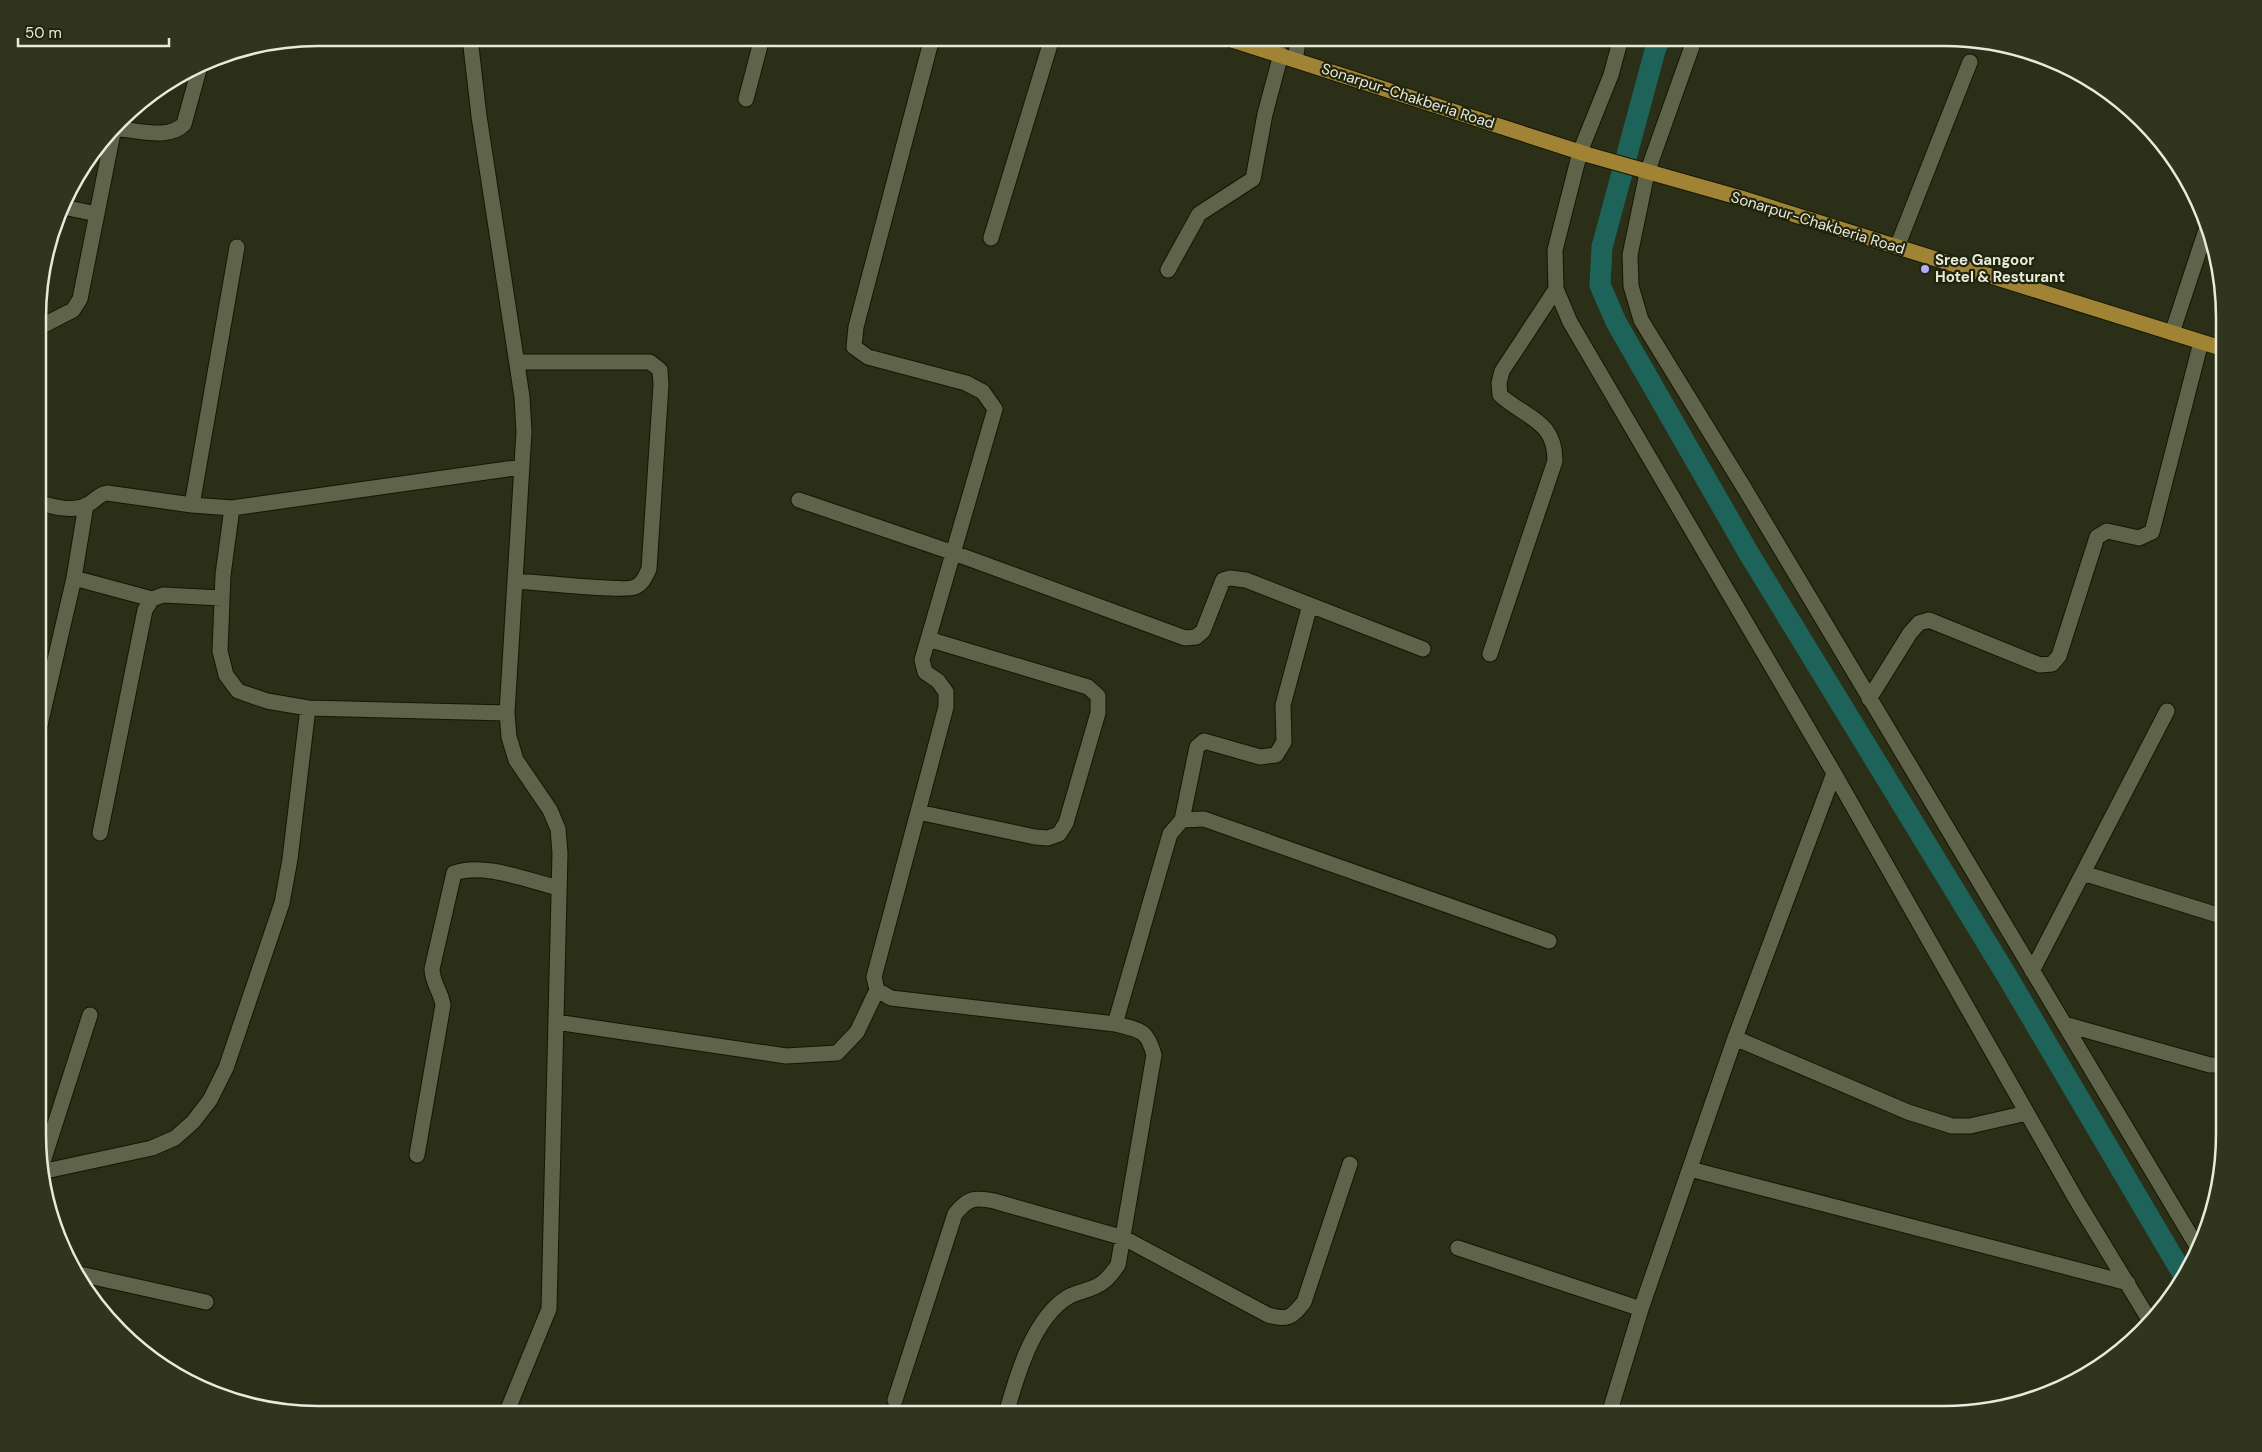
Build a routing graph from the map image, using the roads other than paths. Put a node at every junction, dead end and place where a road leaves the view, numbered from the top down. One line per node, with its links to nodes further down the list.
1 (471, 46): 29 (street)
2 (760, 46): 12 (street)
3 (930, 46): 36 (street)
4 (1050, 46): 19 (street)
5 (1252, 46): 9 (main road, Sonarpur-Chakberia Road)
6 (1294, 46): 9 (street)
7 (1619, 46): 15 (street)
8 (1692, 46): 16 (street)
9 (1288, 57): 15 (main road, Sonarpur-Chakberia Road); 23 (street)
10 (1970, 62): 22 (street)
11 (198, 74): 13 (street)
12 (746, 99)
13 (123, 129)
14 (112, 141): 18 (street)
15 (1585, 154): 16 (main road, Sonarpur-Chakberia Road); 24 (street)
16 (1644, 171): 22 (main road, Sonarpur-Chakberia Road); 45 (street)
17 (69, 208): 18 (street)
18 (96, 214): 25 (street)
19 (991, 238)
20 (2203, 238): 26 (street)
21 (237, 247): 33 (street)
22 (1898, 247): 26 (main road, Sonarpur-Chakberia Road)
23 (1168, 270)
24 (1556, 289): 44 (street); 50 (street)
25 (46, 324)
26 (2172, 333): 27 (main road, Sonarpur-Chakberia Road)
27 (2201, 342): 28 (main road, Sonarpur-Chakberia Road); 45 (street)
28 (2216, 347)
29 (518, 362): 30 (street); 38 (street)
30 (522, 467): 35 (street); 38 (street)
31 (799, 500): 36 (street)
32 (46, 504): 34 (street)
33 (192, 505): 34 (street); 35 (street)
34 (86, 506): 37 (street)
35 (232, 508): 39 (street)
36 (954, 553): 41 (street); 42 (street)
37 (74, 578): 40 (street); 46 (street)
38 (516, 581): 49 (street)
39 (222, 598): 40 (street); 47 (street)
40 (152, 599): 53 (street)
41 (1310, 605): 43 (street); 52 (street)
42 (928, 639): 51 (street); 51 (street)
43 (1423, 649)
44 (1490, 654)
45 (1870, 698): 58 (street)
46 (46, 699)
47 (308, 708): 49 (street); 71 (street)
48 (2168, 711): 54 (street)
49 (507, 713): 55 (street)
50 (1834, 773): 64 (street); 66 (street)
51 (918, 812): 59 (street)
52 (1182, 820): 57 (street); 62 (street)
53 (100, 833)
54 (2084, 872): 56 (street); 58 (street)
55 (559, 888): 61 (street); 68 (street)
56 (2216, 914)
57 (1549, 941)
58 (2032, 971): 63 (street)
59 (877, 990): 61 (street); 62 (street)
60 (90, 1015): 67 (street)
61 (556, 1022): 81 (street)
62 (1115, 1024): 72 (street)
63 (2064, 1024): 65 (street); 73 (street)
64 (1735, 1038): 66 (street); 70 (street)
65 (2216, 1065)
66 (2028, 1113): 76 (street)
67 (47, 1150)
68 (417, 1155)
69 (1350, 1164): 72 (street)
70 (1690, 1169): 76 (street); 78 (street)
71 (49, 1170)
72 (1124, 1238): 80 (street); 82 (street)
73 (2194, 1241)
74 (1458, 1248): 78 (street)
75 (86, 1276): 77 (street)
76 (2128, 1283): 79 (street)
77 (206, 1302)
78 (1641, 1309): 83 (street)
79 (2147, 1314)
80 (895, 1400)
81 (509, 1406)
82 (1008, 1406)
83 (1611, 1406)

